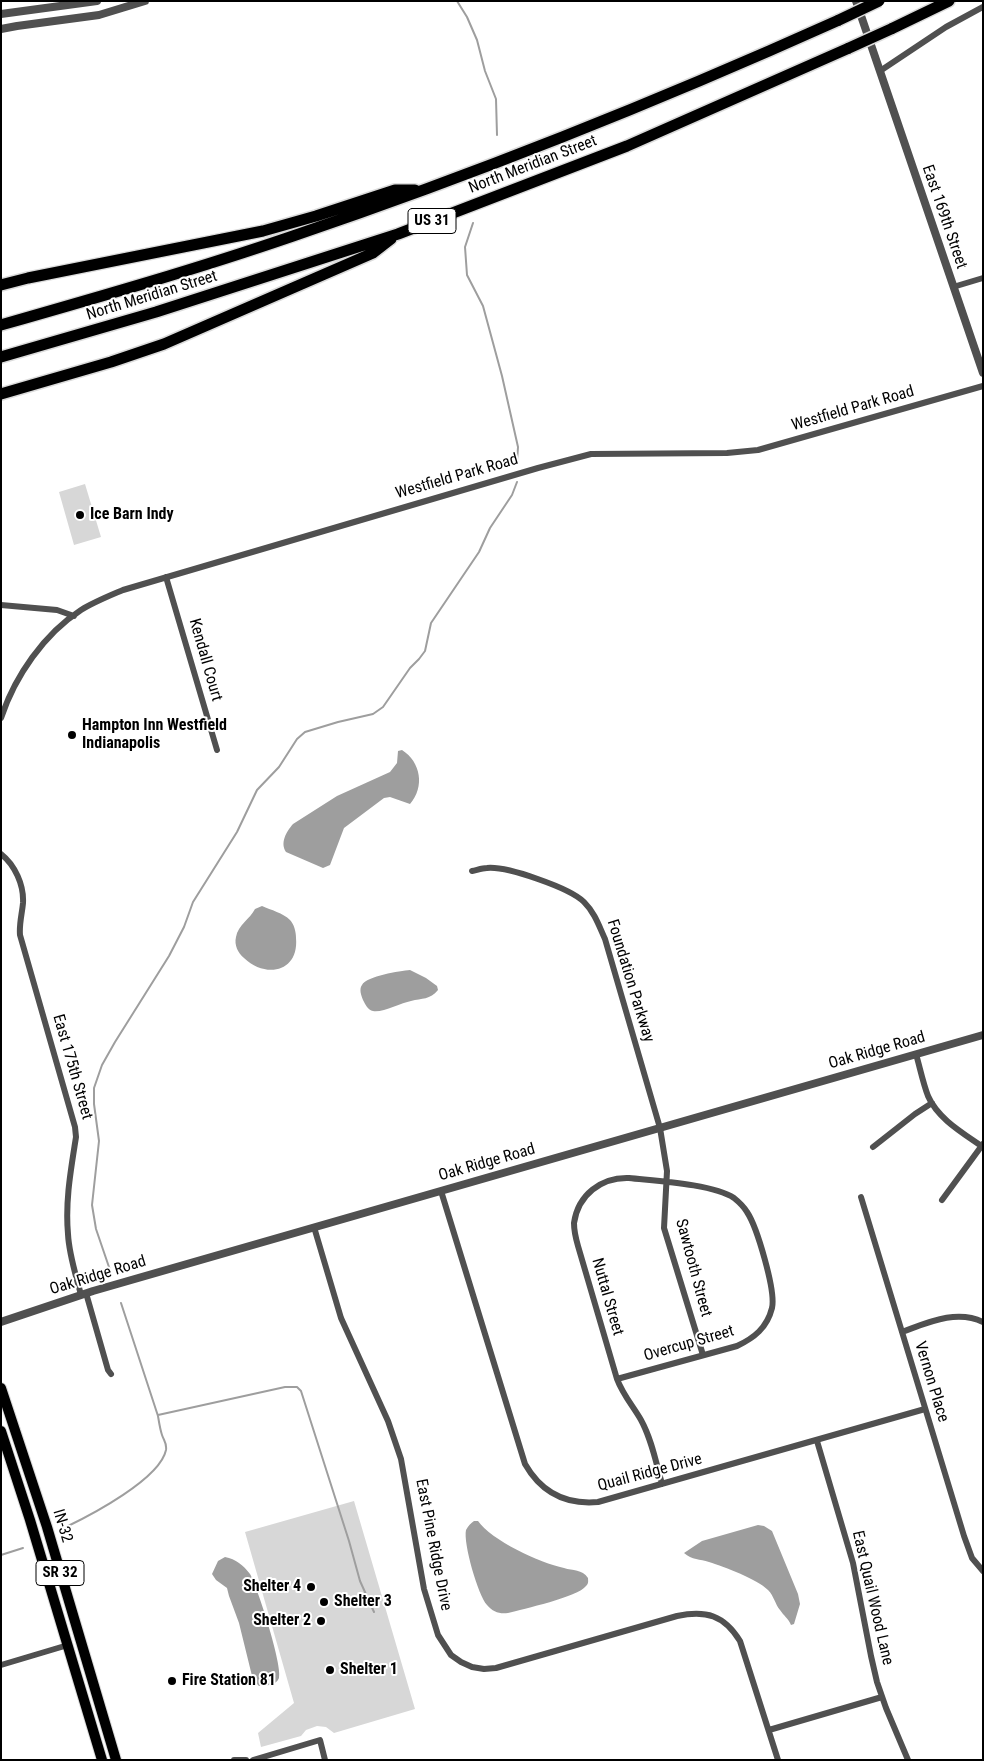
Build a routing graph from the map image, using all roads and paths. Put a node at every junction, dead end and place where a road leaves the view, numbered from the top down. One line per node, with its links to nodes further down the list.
1 (97, 1): 7 (street)
2 (145, 1): 8 (street)
3 (856, 1): 9 (street, East 169th Street)
4 (878, 1): 10 (highway, North Meridian Street / US 31, bridge)
5 (949, 1): 11 (highway, North Meridian Street / US 31, bridge)
6 (983, 8): 9 (street)
7 (1, 14)
8 (1, 29)
9 (880, 71): 14 (street, East 169th Street)
10 (425, 189): 13 (highway); 15 (highway, North Meridian Street / US 31)
11 (398, 234): 16 (highway, North Meridian Street / US 31); 19 (highway)
12 (983, 278): 14 (street)
13 (1, 285)
14 (954, 287): 17 (street, East 169th Street)
15 (1, 324)
16 (1, 357)
17 (983, 373)
18 (983, 386): 20 (street, Westfield Park Road)
19 (1, 394)
20 (166, 577): 22 (street, Westfield Park Road); 24 (street, Kendall Court)
21 (1, 605): 22 (street)
22 (74, 616): 23 (street, Westfield Park Road)
23 (1, 718)
24 (217, 750)
25 (1, 854): 38 (street, East 175th Street)
26 (472, 872): 30 (street, Foundation Parkway)
27 (983, 1035): 28 (street, Oak Ridge Road)
28 (916, 1054): 29 (street); 30 (street, Oak Ridge Road)
29 (932, 1103): 31 (street); 32 (street)
30 (660, 1128): 33 (street, Sawtooth Street); 34 (street, Oak Ridge Road)
31 (982, 1146): 36 (street)
32 (873, 1147)
33 (667, 1183): 42 (street, Sawtooth Street); 42 (street, Overcup Street); 44 (street, Nuttal Street)
34 (441, 1191): 37 (street, Oak Ridge Road); 49 (street, Quail Ridge Drive)
35 (861, 1197): 41 (street, Vernon Place)
36 (942, 1200)
37 (314, 1227): 38 (street, Oak Ridge Road); 54 (street, East Pine Ridge Drive)
38 (83, 1294): 39 (street, Oak Ridge Road); 43 (street, East 175th Street)
39 (1, 1322)
40 (983, 1322): 41 (street)
41 (902, 1332): 46 (street, Vernon Place)
42 (703, 1355): 44 (street, Overcup Street)
43 (111, 1374)
44 (617, 1379): 49 (street, Nuttal Street)
45 (1, 1388): 56 (main road, IN-32 / SR 32)
46 (925, 1409): 48 (street, Quail Ridge Drive); 50 (street, Vernon Place)
47 (1, 1431): 51 (main road, IN-32 / SR 32)
48 (816, 1441): 49 (street, Quail Ridge Drive); 53 (street, East Quail Wood Lane)
49 (662, 1484)
50 (983, 1571)
51 (68, 1645): 52 (street); 55 (main road, IN-32 / SR 32)
52 (1, 1665)
53 (882, 1697): 54 (street); 62 (street, East Quail Wood Lane)
54 (768, 1730): 61 (street, East Pine Ridge Drive)
55 (102, 1760)
56 (116, 1760)
57 (234, 1760): 58 (street)
58 (246, 1760)
59 (253, 1760): 60 (street)
60 (326, 1760)
61 (778, 1760)
62 (908, 1760)

